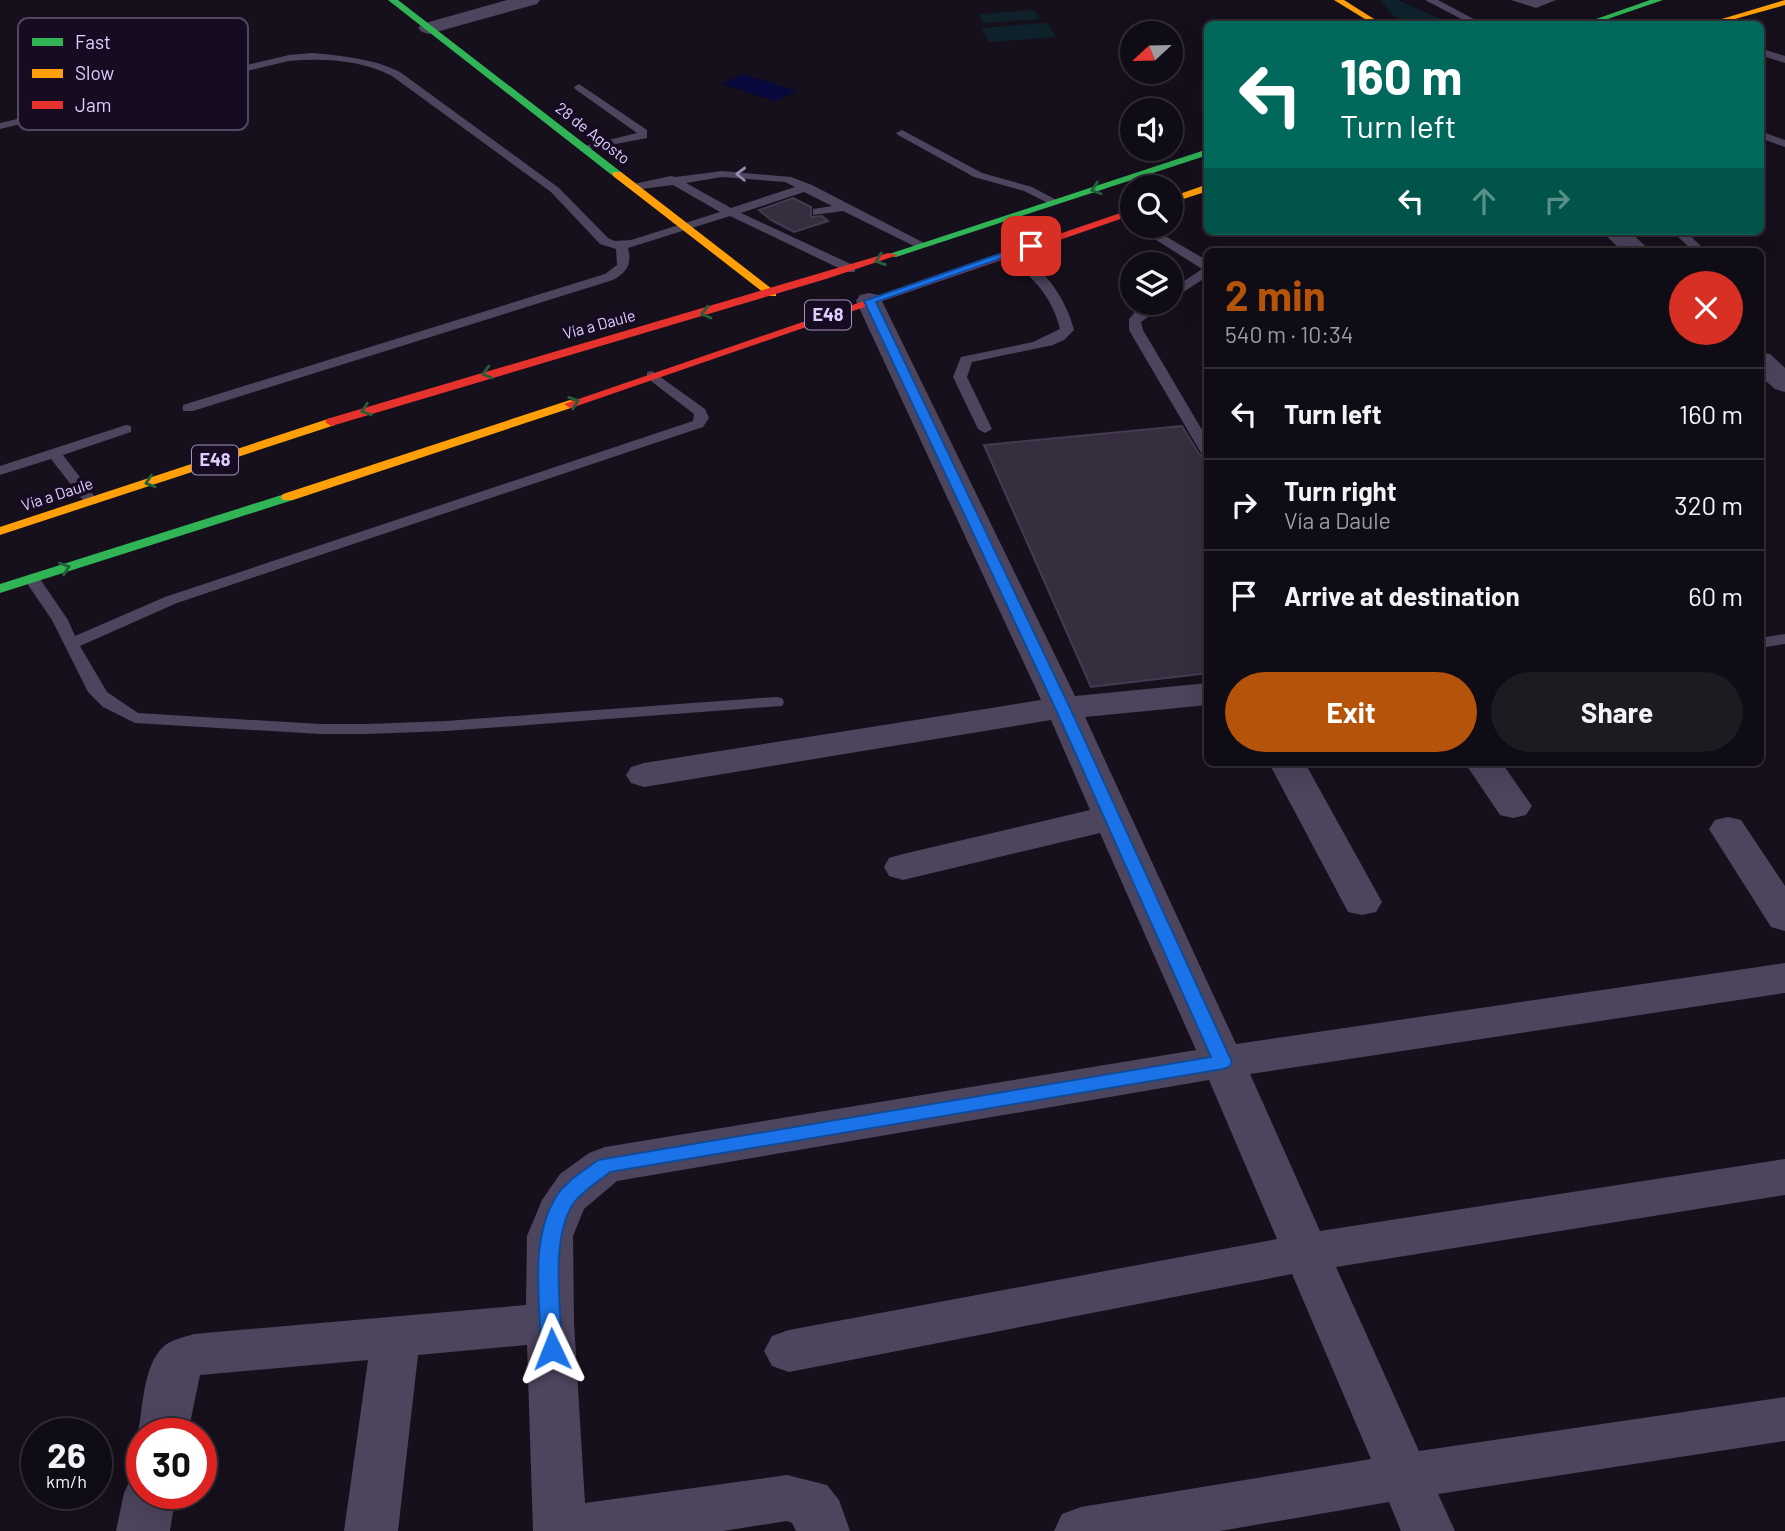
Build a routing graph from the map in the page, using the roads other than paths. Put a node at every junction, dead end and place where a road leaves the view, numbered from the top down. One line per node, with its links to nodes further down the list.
1 (392, 0): 13 (main road, 28 de Agosto)
2 (530, 0): 13 (street)
3 (1341, 0): 9 (main road)
4 (1430, 0): 10 (lane)
5 (1516, 0): 6 (lane)
6 (1551, 0)
7 (1659, 0): 11 (main road)
8 (1780, 6): 12 (main road)
9 (1373, 21)
10 (1472, 21)
11 (1595, 21)
12 (1721, 21)
13 (429, 28): 23 (main road, 28 de Agosto)
14 (1764, 52): 15 (lane)
15 (1785, 60)
16 (248, 66): 40 (lane)
17 (579, 87): 23 (lane)
18 (18, 122): 19 (lane)
19 (0, 126)
20 (902, 133): 30 (lane)
21 (1764, 136): 22 (lane)
22 (1785, 144)
23 (584, 149): 26 (main road, 28 de Agosto)
24 (1204, 153): 30 (main road, Vía a Daule / E48, one-way to 30)
25 (671, 179): 26 (lane); 27 (lane, one-way to 25); 32 (lane)
26 (633, 187): 35 (main road, 28 de Agosto)
27 (808, 187): 31 (lane); 32 (lane)
28 (1204, 188): 29 (main road)
29 (1183, 196)
30 (1054, 202): 39 (main road, Vía a Daule / E48)
31 (845, 207): 33 (lane); 39 (lane)
32 (728, 211): 35 (lane); 46 (lane)
33 (817, 212)
34 (1120, 219): 43 (main road, Vía a Daule / E48)
35 (683, 227): 40 (lane); 48 (main road, 28 de Agosto)
36 (1620, 235): 42 (street)
37 (1682, 235): 41 (lane)
38 (1159, 238): 44 (lane)
39 (922, 245): 46 (main road, Vía a Daule / E48, one-way to 46)
40 (621, 246): 54 (lane)
41 (1696, 247)
42 (1634, 248)
43 (1008, 254): 46 (main road, Vía a Daule / E48); 57 (lane)
44 (1204, 266)
45 (1204, 271): 47 (lane)
46 (860, 285): 48 (main road, Vía a Daule / E48); 51 (main road, Vía a Daule / E48); 76 (street)
47 (1183, 287)
48 (772, 294): 53 (main road, Vía a Daule / E48, one-way to 53)
49 (1140, 315): 61 (lane)
50 (1764, 364): 52 (street)
51 (652, 375): 58 (main road, Vía a Daule / E48, one-way to 51); 73 (lane)
52 (1785, 383)
53 (430, 389): 55 (main road); 60 (main road, Vía a Daule / E48, one-way to 60)
54 (188, 408)
55 (403, 415)
56 (126, 429): 63 (lane)
57 (985, 429)
58 (486, 433): 59 (main road); 66 (main road, Vía a Daule / E48)
59 (424, 434)
60 (258, 446): 62 (main road); 67 (main road, Vía a Daule / E48, one-way to 67)
61 (1204, 446)
62 (306, 447)
63 (54, 453): 65 (lane); 67 (lane)
64 (326, 469): 66 (main road)
65 (0, 471)
66 (288, 497): 69 (main road, Vía a Daule / E48, one-way to 66)
67 (91, 501): 68 (main road, Vía a Daule / E48)
68 (0, 531)
69 (32, 579): 70 (main road, Vía a Daule / E48); 73 (lane)
70 (0, 589)
71 (1785, 639): 72 (lane)
72 (1764, 642)
73 (71, 644): 75 (lane)
74 (1204, 694): 76 (street)
75 (776, 702)
76 (1063, 710): 79 (street); 81 (street)
77 (1289, 766): 84 (street)
78 (1485, 766): 80 (street)
79 (644, 775)
80 (1513, 806)
81 (1110, 818): 83 (street); 87 (street)
82 (1728, 829): 85 (street)
83 (903, 867)
84 (1362, 902)
85 (1785, 916)
86 (1785, 978): 87 (street)
87 (1223, 1062): 89 (street); 90 (street)
88 (1785, 1177): 89 (street)
89 (1304, 1253): 92 (street); 95 (street)
90 (551, 1322): 91 (street); 99 (street)
91 (396, 1338): 93 (street); 98 (street)
92 (789, 1351)
93 (166, 1418)
94 (1785, 1419): 95 (street)
95 (1405, 1476): 101 (street); 102 (street)
96 (147, 1509): 97 (street)
97 (143, 1531)
98 (371, 1531)
99 (560, 1531): 100 (street)
100 (823, 1531)
101 (1081, 1531)
102 (1428, 1531)

